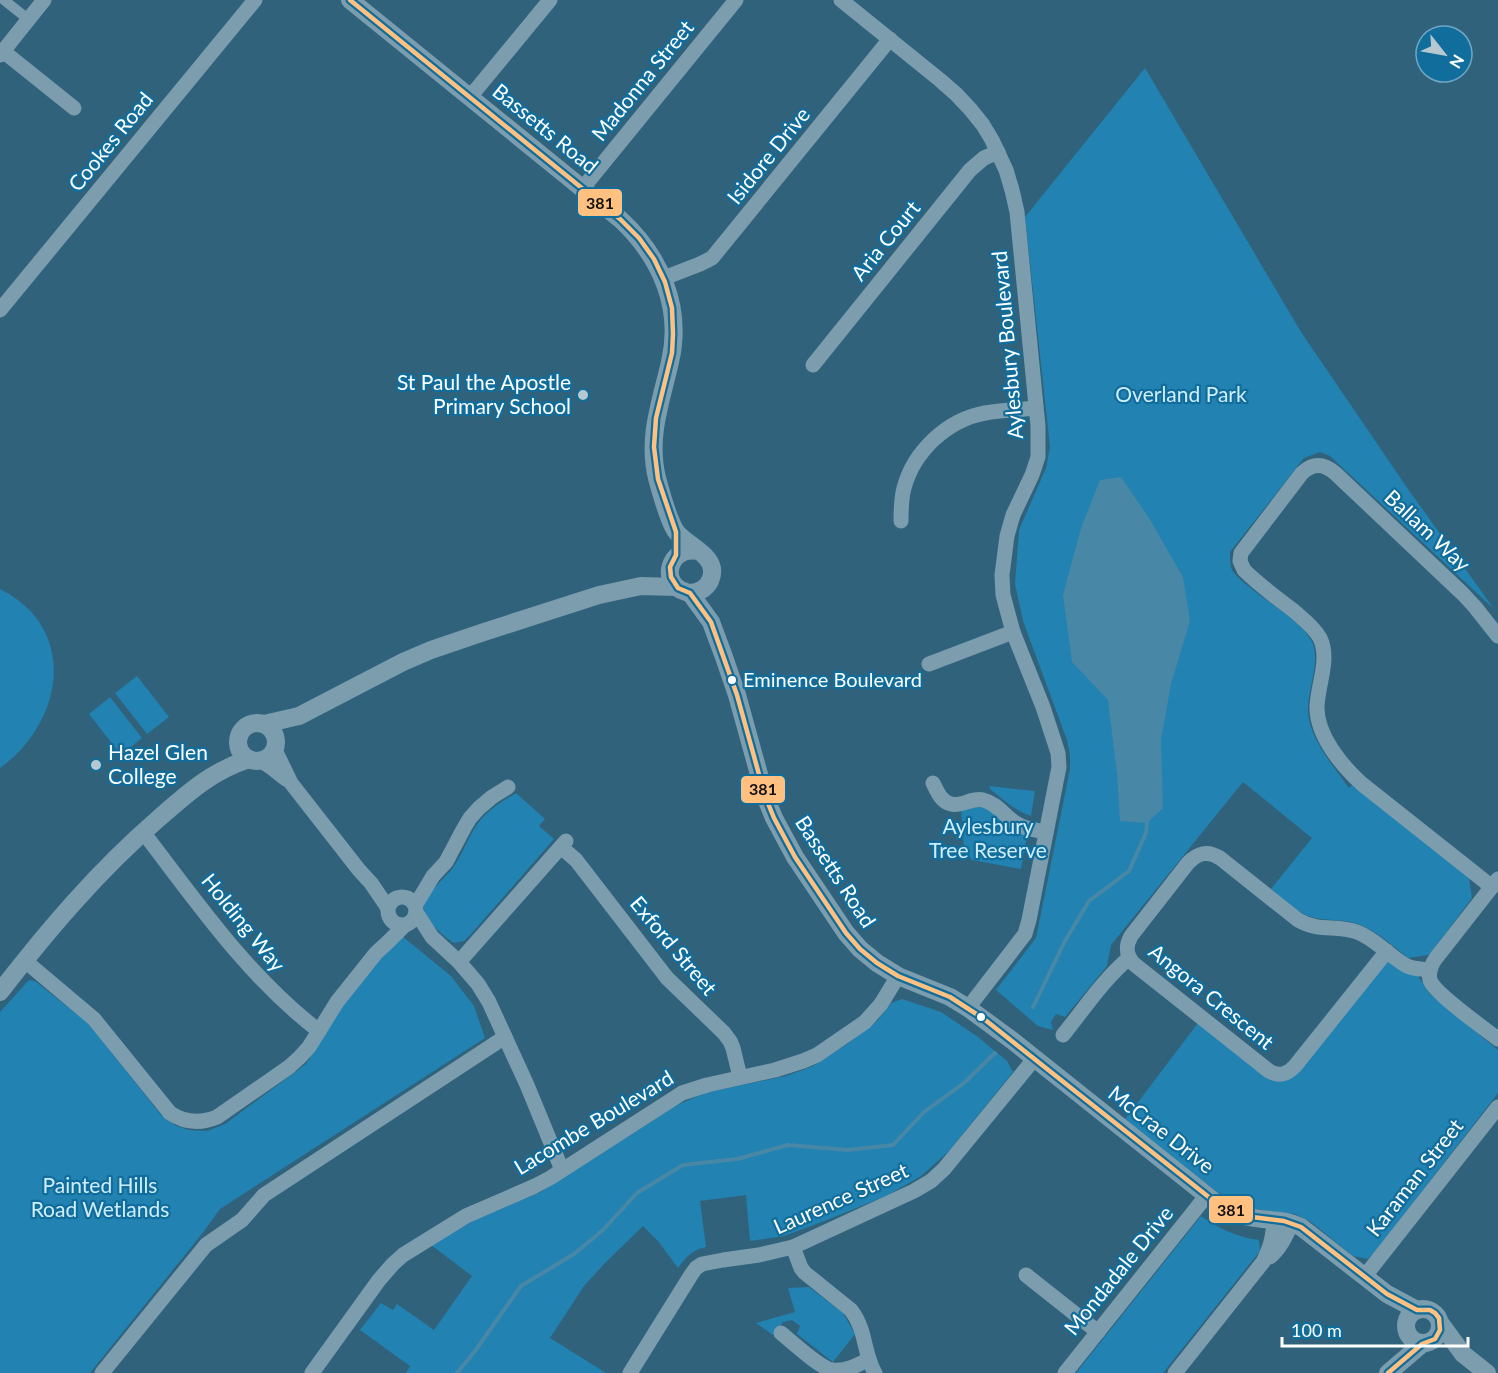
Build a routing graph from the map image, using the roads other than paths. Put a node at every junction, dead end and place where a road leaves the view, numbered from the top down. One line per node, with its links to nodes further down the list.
1 (4, 0): 8 (street)
2 (44, 0): 8 (street)
3 (255, 0): 16 (street, Cookes Road)
4 (350, 0): 11 (street, Bassetts Road)
5 (550, 0): 11 (street)
6 (736, 0): 14 (street, Madonna Street)
7 (841, 0): 9 (street, Aylesbury Boulevard)
8 (28, 20): 10 (street)
9 (890, 39): 13 (street, Aylesbury Boulevard); 15 (street, Isidore Drive)
10 (2, 53): 12 (street)
11 (470, 97): 14 (street, Bassetts Road)
12 (74, 108)
13 (998, 152): 17 (street, Aria Court); 18 (street, Aylesbury Boulevard)
14 (582, 189): 15 (street, Bassetts Road)
15 (664, 278): 20 (street, Bassetts Road)
16 (0, 310)
17 (813, 365)
18 (1035, 408): 19 (street); 27 (street, Aylesbury Boulevard)
19 (901, 520)
20 (676, 531): 21 (street, Bassetts Road); 22 (street, Bassetts Road)
21 (697, 551): 22 (street); 23 (street, Bassetts Road)
22 (673, 562): 24 (street); 25 (street, Bassetts Road)
23 (707, 585): 25 (street); 26 (street, Bassetts Road)
24 (641, 586): 25 (street); 30 (street)
25 (683, 590): 26 (street, Bassetts Road)
26 (711, 622): 48 (street, Bassetts Road)
27 (1013, 632): 29 (street); 40 (street, Aylesbury Boulevard)
28 (1498, 636): 41 (street, Ballam Way)
29 (929, 664)
30 (299, 716): 31 (street); 33 (street)
31 (264, 724): 32 (street); 33 (street)
32 (238, 742): 34 (street); 35 (street)
33 (275, 744): 34 (street); 36 (street)
34 (254, 760): 35 (street); 36 (street)
35 (213, 775): 39 (street)
36 (291, 783): 42 (street)
37 (933, 783): 40 (street)
38 (508, 787): 42 (street)
39 (143, 831): 45 (street); 51 (street, Holding Way)
40 (1046, 832): 50 (street, Aylesbury Boulevard)
41 (1495, 883): 47 (street)
42 (403, 911): 46 (street); 51 (street)
43 (1387, 951): 44 (street); 44 (street, Angora Crescent); 47 (street)
44 (1129, 958): 52 (street)
45 (24, 960): 49 (street); 51 (street)
46 (459, 962): 53 (street); 56 (street, Exford Street)
47 (1430, 970): 54 (street)
48 (898, 976): 50 (street, Bassetts Road); 56 (street, Lacombe Boulevard)
49 (0, 992)
50 (968, 1008): 55 (street, Bassetts Road)
51 (319, 1031)
52 (1063, 1035)
53 (505, 1037): 58 (street); 76 (street)
54 (1498, 1039)
55 (1035, 1058): 59 (street, McCrae Drive); 62 (street, Laurence Street)
56 (740, 1077): 58 (street, Lacombe Boulevard)
57 (1498, 1107): 65 (street, Karaman Street)
58 (562, 1170): 77 (street, Lacombe Boulevard)
59 (1207, 1195): 60 (street, McCrae Drive); 70 (street, Mondadale Drive)
60 (1274, 1220): 61 (street, McCrae Drive); 63 (street)
61 (1292, 1222): 63 (street); 65 (street, McCrae Drive)
62 (793, 1247): 74 (street); 78 (street, Laurence Street)
63 (1263, 1262): 80 (street)
64 (1026, 1275): 70 (street)
65 (1365, 1276): 66 (street, McCrae Drive)
66 (1387, 1294): 67 (street, McCrae Drive); 69 (street, McCrae Drive)
67 (1417, 1310): 68 (street); 69 (street)
68 (1441, 1324): 72 (street); 73 (street)
69 (1406, 1327): 72 (street); 75 (street)
70 (1098, 1332): 79 (street, Mondadale Drive)
71 (781, 1333): 74 (street)
72 (1424, 1344): 73 (street); 75 (street)
73 (1463, 1354): 81 (street)
74 (872, 1366)
75 (1389, 1372)
76 (102, 1373)
77 (312, 1373)
78 (630, 1373)
79 (1065, 1373)
80 (1175, 1373)
81 (1487, 1373)

